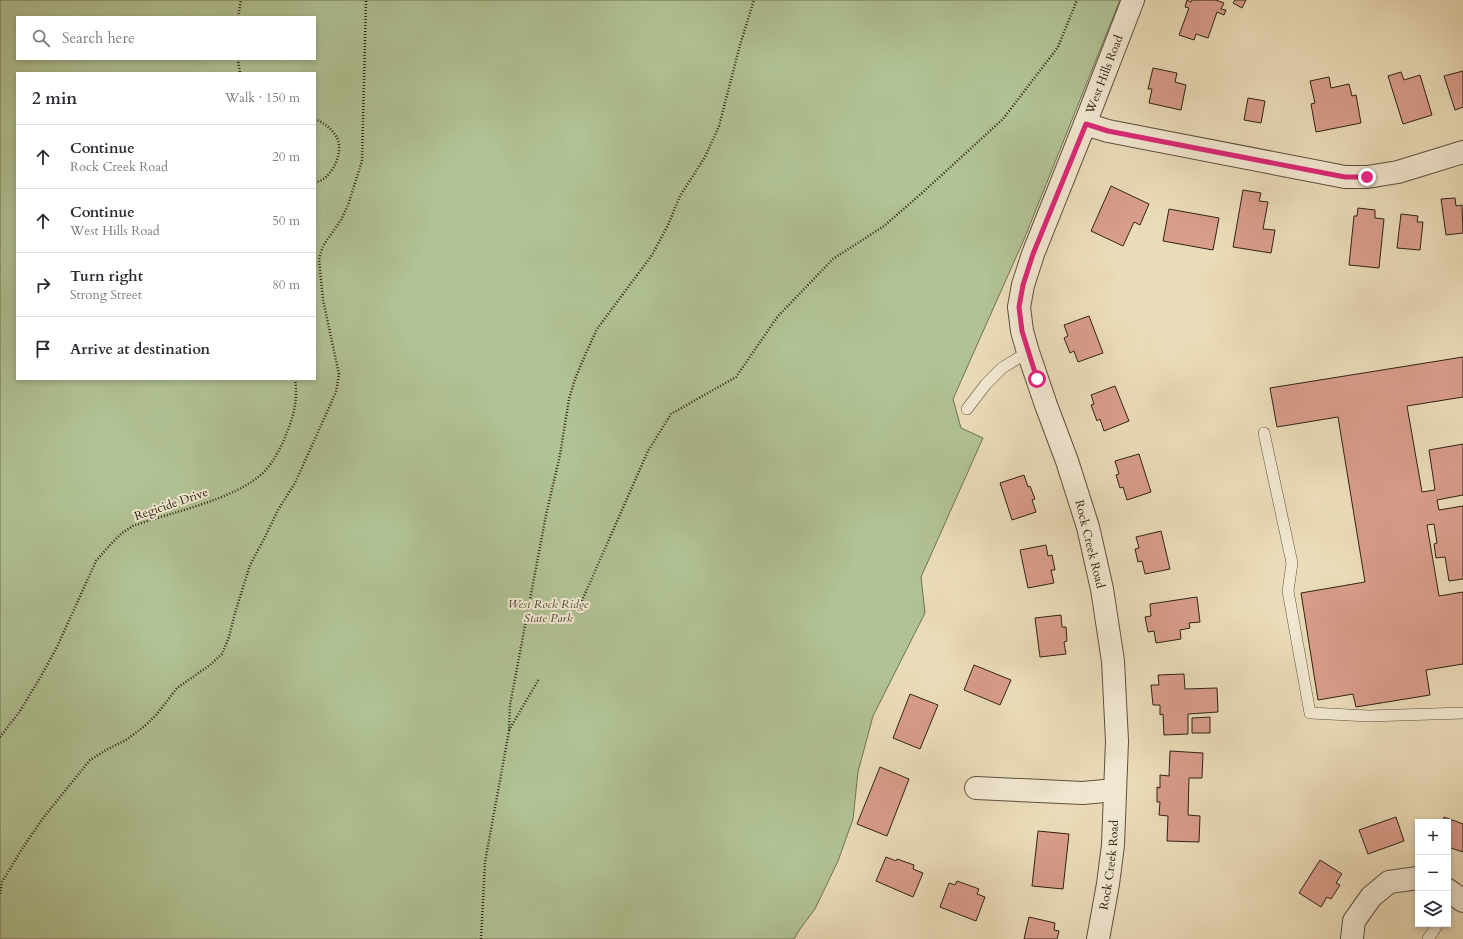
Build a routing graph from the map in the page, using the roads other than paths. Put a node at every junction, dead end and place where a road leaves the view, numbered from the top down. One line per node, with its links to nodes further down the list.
1 (1133, 0): 2 (street, West Hills Road)
2 (1086, 124): 3 (street); 4 (street, West Hills Road)
3 (1463, 152)
4 (1019, 307): 5 (street, Rock Creek Road)
5 (1028, 352): 6 (lane); 10 (street, Rock Creek Road)
6 (967, 409)
7 (1264, 433): 8 (lane)
8 (1463, 713)
9 (976, 788): 10 (street)
10 (1115, 790): 13 (street, Rock Creek Road)
11 (1415, 878): 14 (street)
12 (1436, 927): 15 (lane)
13 (1098, 939)
14 (1352, 939)
15 (1428, 939)

